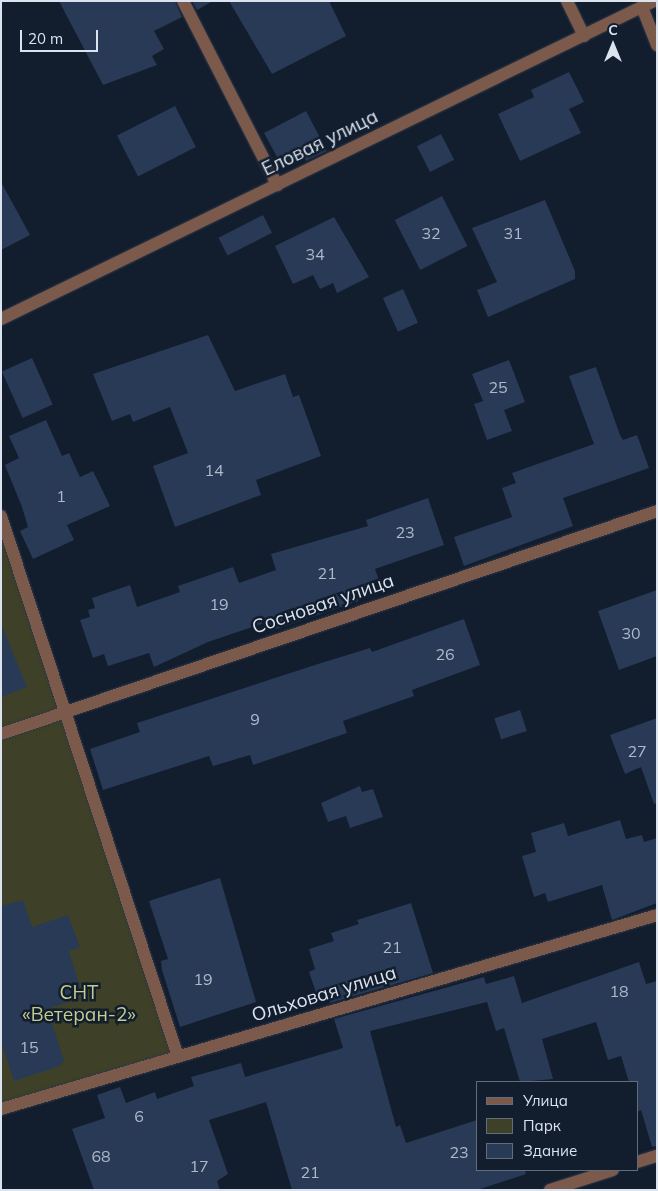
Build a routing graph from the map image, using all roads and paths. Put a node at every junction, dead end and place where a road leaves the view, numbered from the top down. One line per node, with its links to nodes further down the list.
1 (183, 1): 7 (street)
2 (567, 1): 5 (street)
3 (654, 1): 4 (street, Еловая улица)
4 (642, 7): 5 (street, Еловая улица); 6 (street)
5 (584, 36): 7 (street, Еловая улица)
6 (657, 44)
7 (277, 185): 8 (street, Еловая улица)
8 (1, 319)
9 (657, 511): 11 (street, Сосновая улица)
10 (1, 516): 11 (street)
11 (65, 711): 12 (street, Сосновая улица); 14 (street)
12 (1, 734)
13 (657, 915): 14 (street, Ольховая улица)
14 (178, 1057): 15 (street, Ольховая улица)
15 (1, 1109)
16 (657, 1156): 17 (street)
17 (638, 1162)
18 (610, 1171): 19 (street)
19 (550, 1190)

